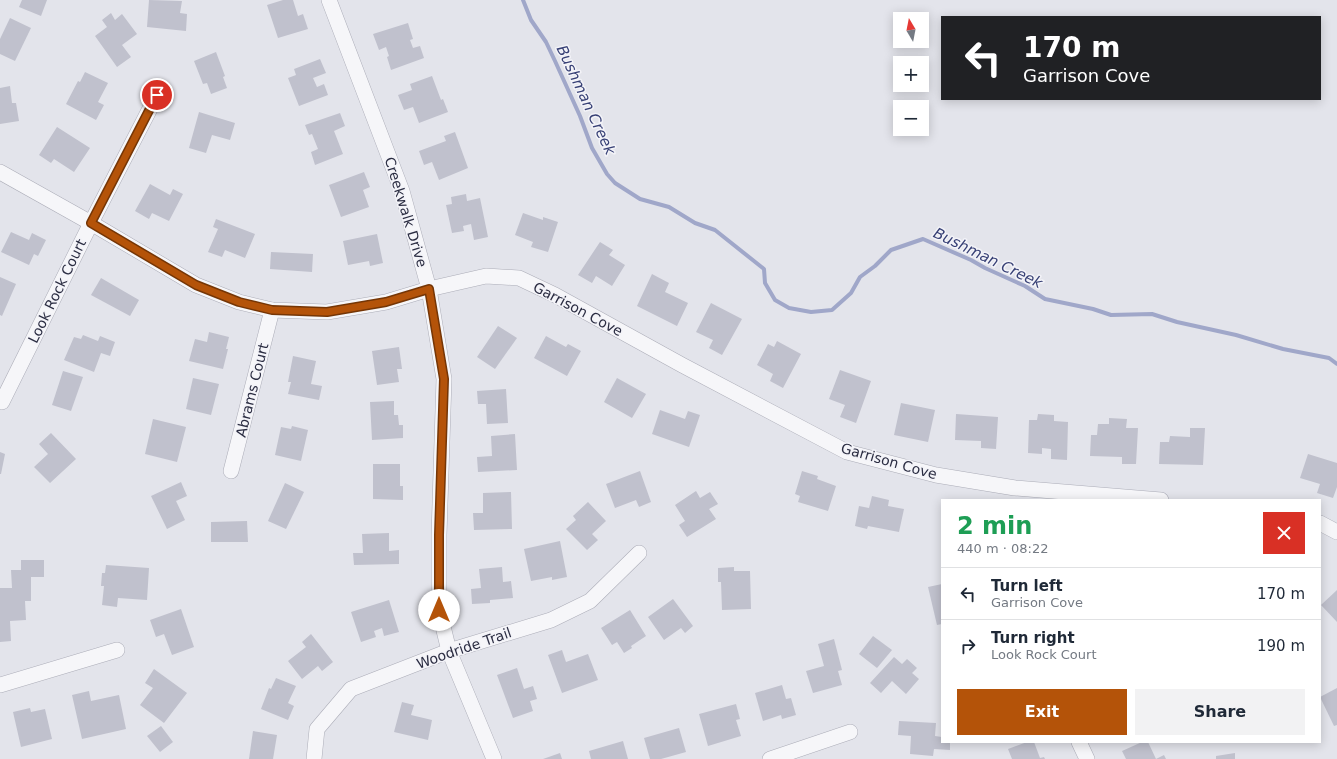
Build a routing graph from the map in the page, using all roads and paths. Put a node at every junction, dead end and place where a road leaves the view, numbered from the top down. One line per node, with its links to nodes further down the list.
1 (329, 0): 5 (street, Creekwalk Drive)
2 (157, 95): 4 (street, Look Rock Court)
3 (0, 172): 4 (street, Garrison Cove)
4 (91, 223): 6 (street, Garrison Cove); 7 (street, Look Rock Court)
5 (429, 289): 6 (street, Garrison Cove); 9 (street, Garrison Cove); 15 (street, Creekwalk Drive)
6 (272, 310): 8 (street, Abrams Court)
7 (2, 402)
8 (231, 471)
9 (1014, 494): 10 (street, Garrison Cove)
10 (1137, 499)
11 (1321, 524): 12 (street)
12 (1337, 532)
13 (639, 553): 15 (street, Woodride Trail)
14 (117, 650): 16 (street)
15 (449, 651): 19 (street, Woodride Trail); 20 (street, Creekwalk Drive)
16 (0, 685)
17 (850, 732): 21 (street)
18 (1079, 743): 22 (street)
19 (314, 759)
20 (494, 759)
21 (770, 759)
22 (1087, 759)

